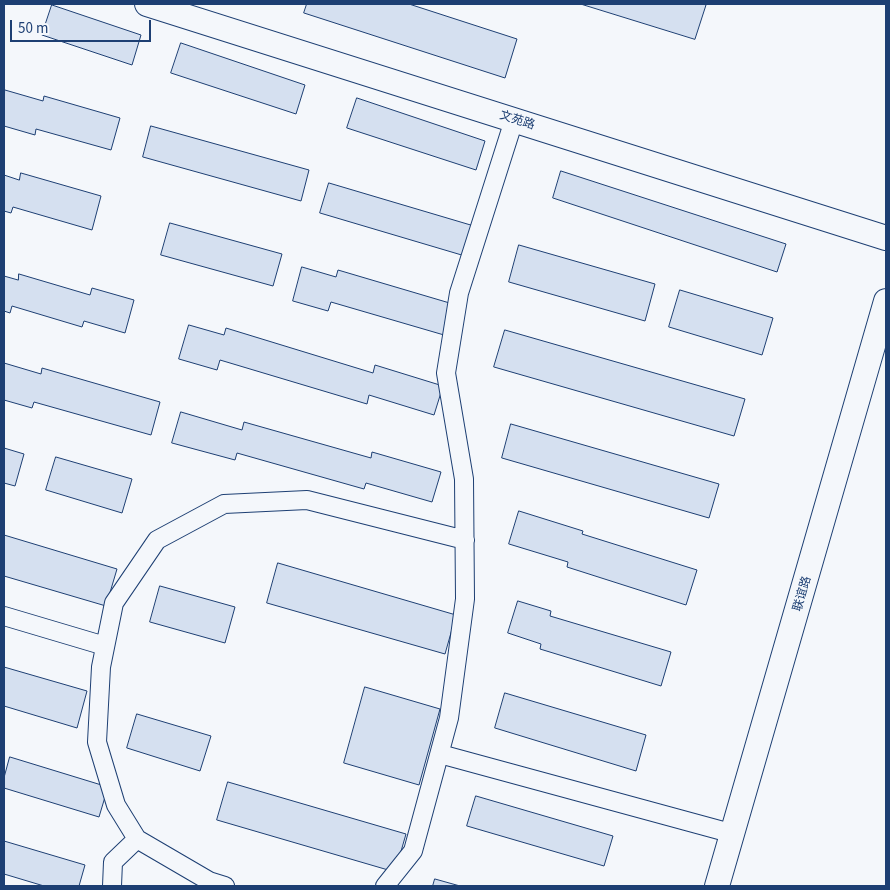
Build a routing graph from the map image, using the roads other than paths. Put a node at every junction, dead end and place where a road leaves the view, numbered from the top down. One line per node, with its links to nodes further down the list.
1 (147, 4): 2 (street, 文苑路)
2 (514, 120): 3 (street, 文苑路); 5 (street)
3 (886, 238)
4 (886, 301): 9 (street, 联谊路)
5 (465, 540): 7 (street); 8 (street)
6 (4, 616): 7 (street)
7 (105, 646): 10 (street)
8 (440, 754): 9 (street); 13 (street)
9 (734, 834): 14 (street, 联谊路)
10 (137, 839): 11 (street); 12 (street)
11 (112, 886)
12 (225, 886)
13 (385, 886)
14 (717, 886)

